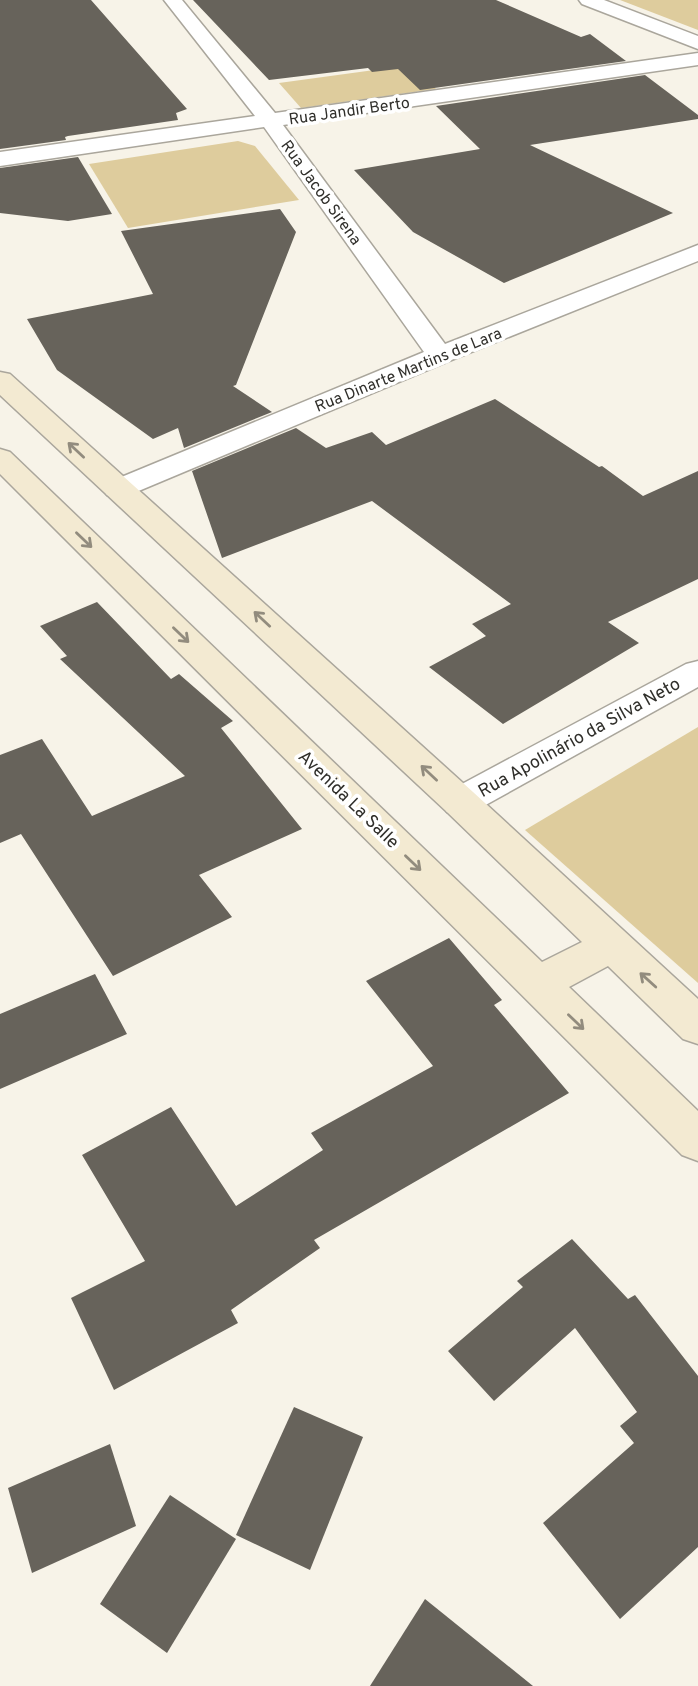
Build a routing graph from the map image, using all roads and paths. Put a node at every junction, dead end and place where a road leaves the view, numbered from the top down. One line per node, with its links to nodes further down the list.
1 (173, 0): 5 (street, Rua Jacob Sirena)
2 (589, 0): 3 (street)
3 (698, 43)
4 (698, 59): 5 (street, Rua Jandir Berto)
5 (270, 121): 6 (street, Rua Jandir Berto); 8 (street, Rua Jacob Sirena)
6 (0, 159)
7 (698, 252): 8 (street, Rua Dinarte Martins de Lara)
8 (440, 355): 11 (street, Rua Dinarte Martins de Lara)
9 (0, 380): 11 (main road, one-way to 9)
10 (0, 458): 15 (main road, Avenida La Salle, one-way to 15)
11 (118, 489): 13 (main road, one-way to 11)
12 (698, 672): 13 (street, Rua Apolinário da Silva Neto)
13 (460, 802): 14 (main road)
14 (610, 946): 15 (main road); 16 (main road, one-way to 14)
15 (537, 984): 17 (main road, Avenida La Salle, one-way to 17)
16 (698, 1027)
17 (698, 1141)

